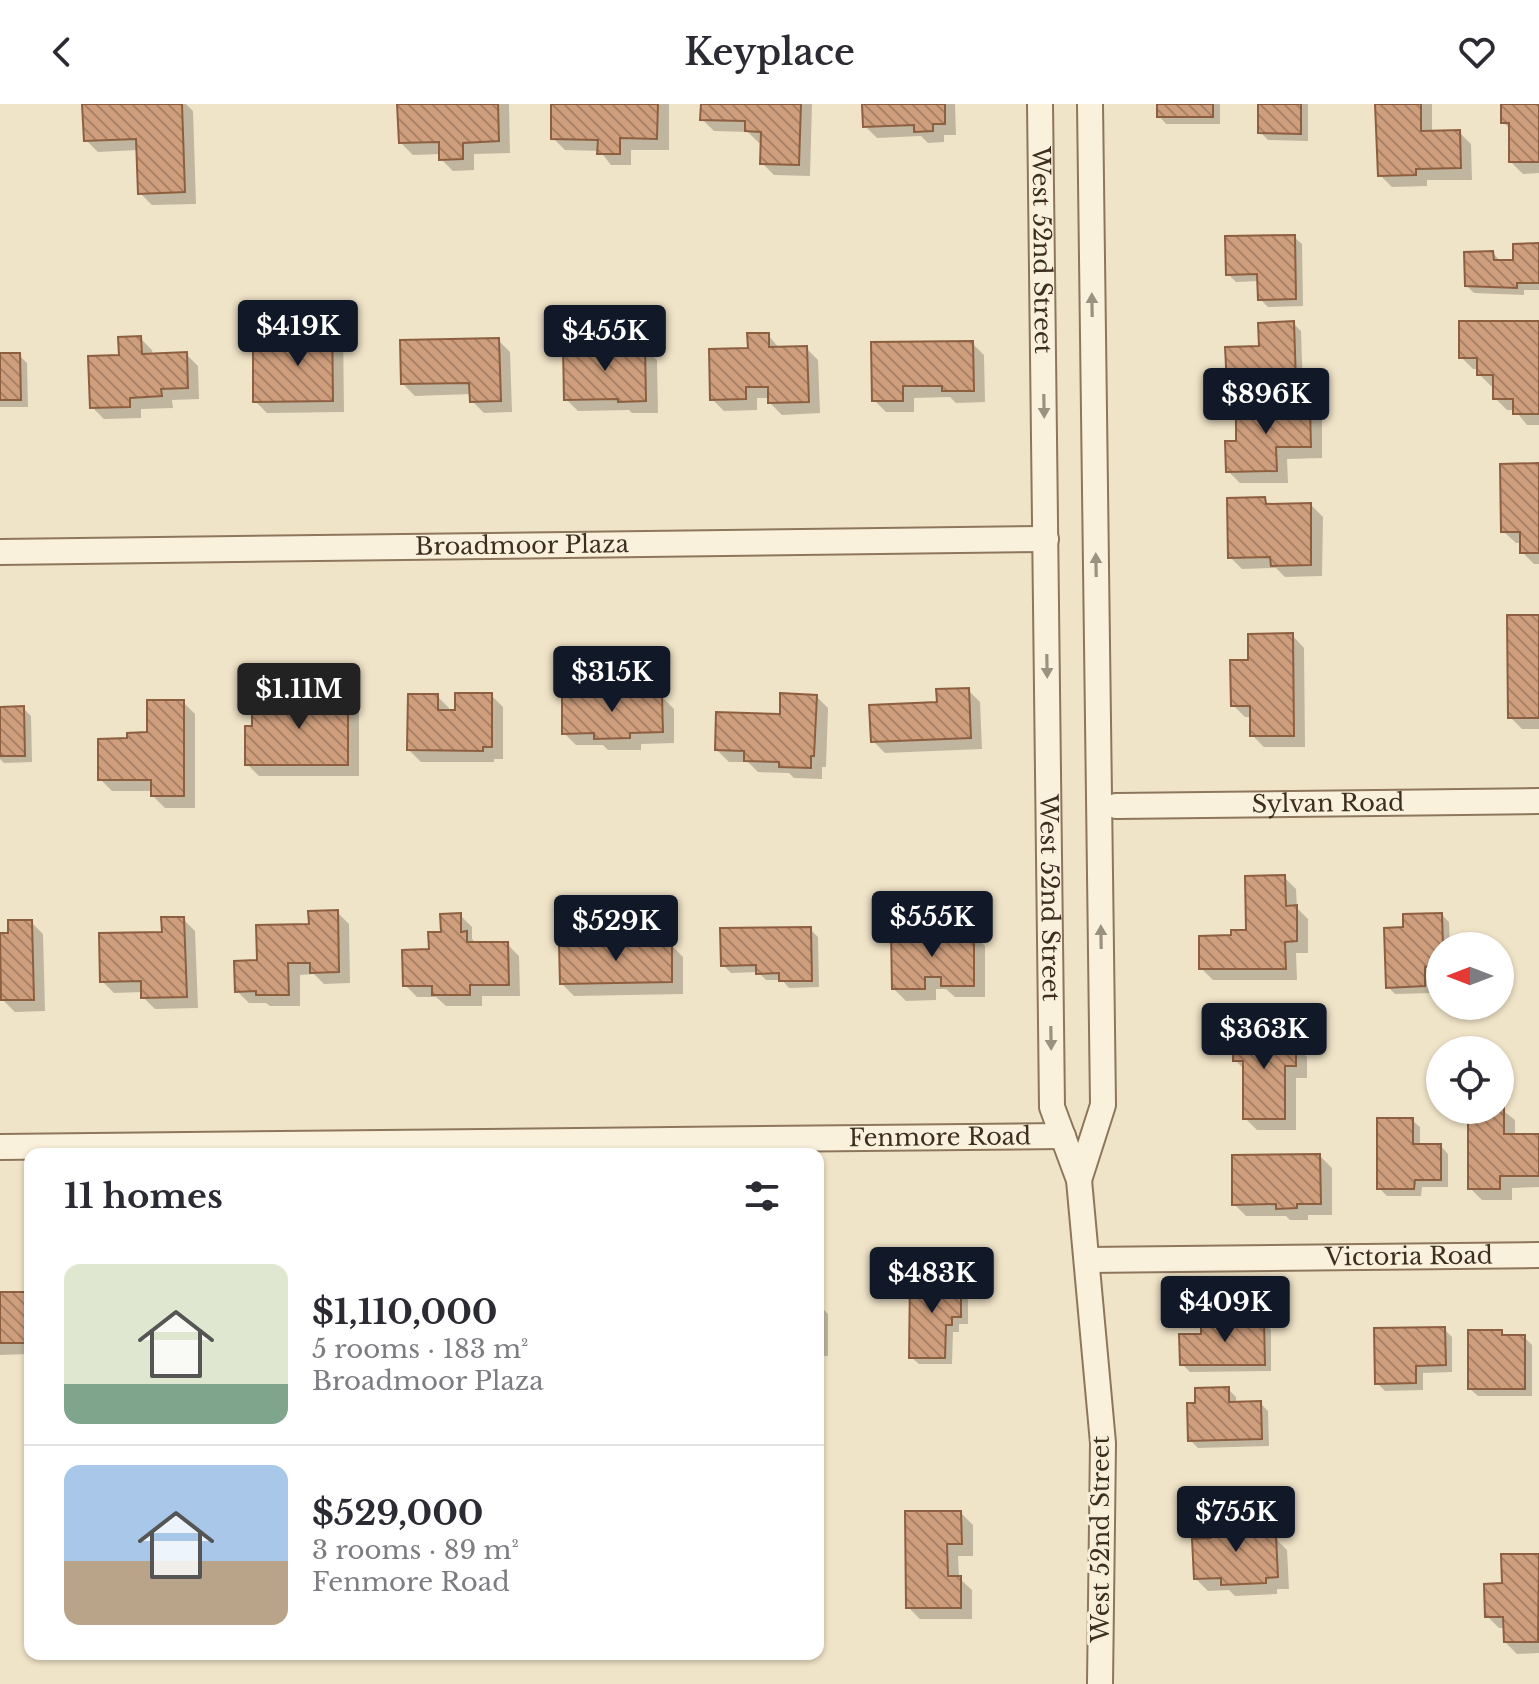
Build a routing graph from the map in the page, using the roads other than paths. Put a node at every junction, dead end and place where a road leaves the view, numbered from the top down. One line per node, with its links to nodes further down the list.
1 (1040, 104): 3 (street, West 52nd Street, one-way to 3)
2 (1090, 104): 9 (street, one-way to 2)
3 (1046, 539): 4 (street, Broadmoor Plaza); 7 (street, West 52nd Street, one-way to 7)
4 (0, 552)
5 (1539, 801): 6 (street, Sylvan Road)
6 (1116, 806)
7 (1063, 1136): 8 (street, Fenmore Road); 9 (street, West 52nd Street)
8 (0, 1147)
9 (1079, 1180): 11 (street, West 52nd Street)
10 (1539, 1255): 11 (street, Victoria Road)
11 (1087, 1260): 12 (street, West 52nd Street)
12 (1100, 1684)

